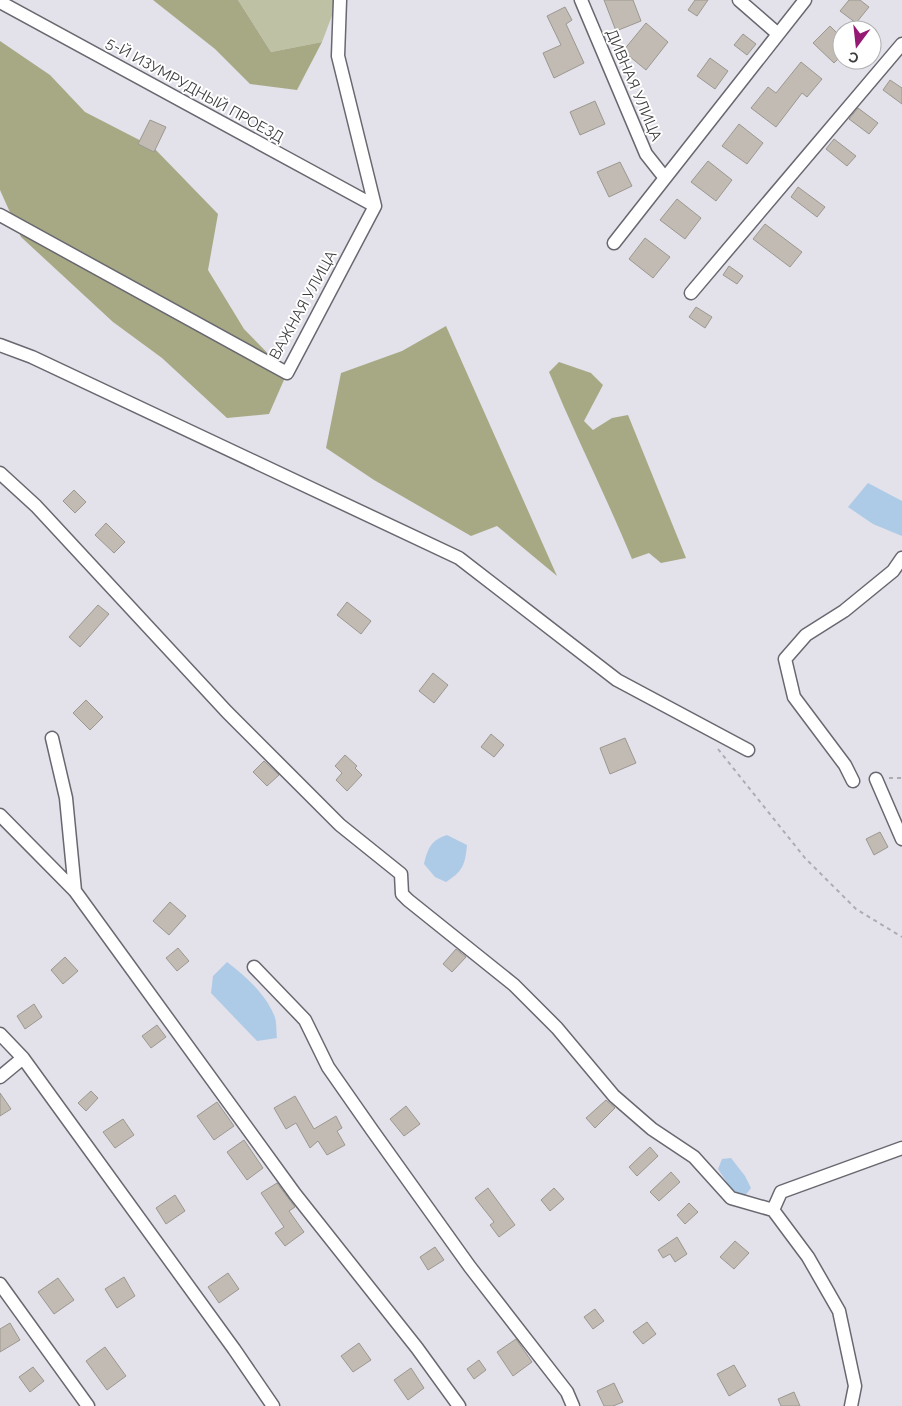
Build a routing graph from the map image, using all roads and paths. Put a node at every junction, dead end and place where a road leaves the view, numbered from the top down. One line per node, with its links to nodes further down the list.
1 (340, 0): 9 (street)
2 (581, 0): 8 (street, ДИВНАЯ УЛИЦА)
3 (739, 0): 6 (street)
4 (805, 0): 6 (street)
5 (0, 2): 9 (street, 5-Й ИЗУМРУДНЫЙ ПРОЕЗД)
6 (778, 34): 8 (street)
7 (902, 44): 12 (street)
8 (665, 178): 11 (street)
9 (375, 206): 10 (street, ВАЖНАЯ УЛИЦА)
10 (0, 215)
11 (614, 243)
12 (691, 293)
13 (0, 345): 18 (street)
14 (0, 473): 30 (street)
15 (902, 558): 20 (street)
16 (52, 738): 23 (street)
17 (716, 746): 24 (path)
18 (748, 750)
19 (876, 779): 22 (street)
20 (853, 781)
21 (0, 815): 23 (street)
22 (902, 839)
23 (75, 891): 34 (street)
24 (902, 937)
25 (254, 967): 35 (street)
26 (0, 1034): 27 (street)
27 (24, 1058): 28 (street); 33 (street)
28 (0, 1076)
29 (902, 1148): 30 (street)
30 (773, 1210): 36 (street)
31 (0, 1284): 32 (street)
32 (88, 1406)
33 (273, 1406)
34 (459, 1406)
35 (573, 1406)
36 (851, 1406)

